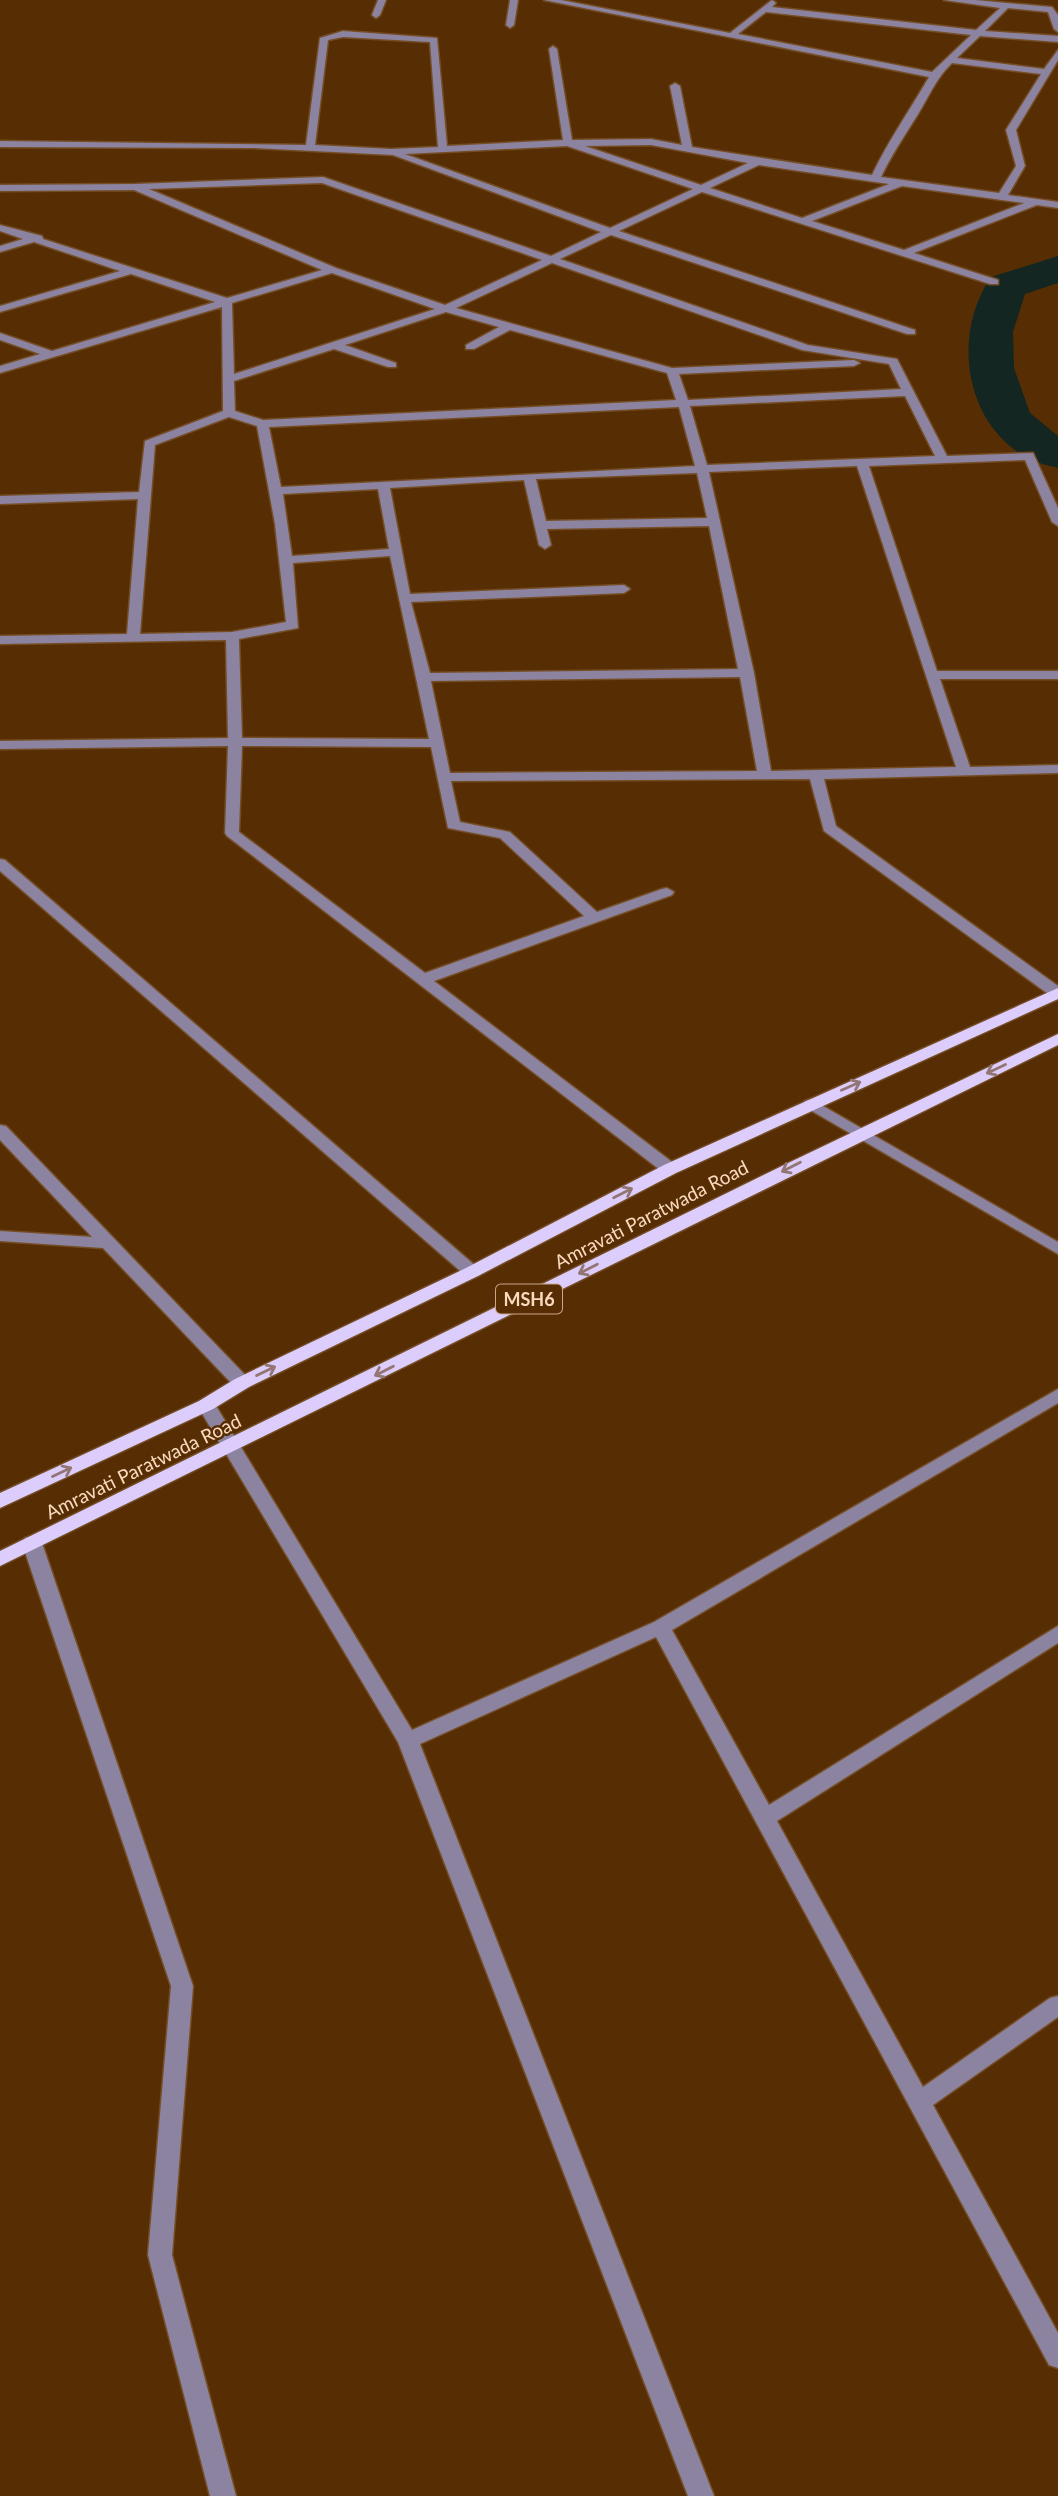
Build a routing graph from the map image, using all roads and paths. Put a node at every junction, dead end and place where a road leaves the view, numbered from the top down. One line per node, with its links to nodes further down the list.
1 (382, 0): 8 (street)
2 (514, 0): 9 (street)
3 (548, 0): 12 (street)
4 (776, 0): 7 (street)
5 (948, 0): 6 (street)
6 (1005, 7): 10 (street); 11 (street)
7 (765, 9): 11 (street); 12 (street)
8 (376, 15)
9 (510, 25)
10 (1058, 29)
11 (978, 33): 13 (street); 16 (street)
12 (731, 36): 18 (street)
13 (1058, 39)
14 (553, 49): 20 (street)
15 (1058, 53): 17 (street)
16 (950, 60): 17 (street); 18 (street)
17 (1045, 72): 32 (street)
18 (934, 75): 27 (street)
19 (675, 86): 23 (street)
20 (568, 143): 23 (street); 24 (street); 31 (street)
21 (0, 144): 22 (street)
22 (310, 147): 24 (street); 25 (street)
23 (688, 149): 26 (street)
24 (443, 150): 25 (street)
25 (391, 152): 37 (street)
26 (758, 162): 27 (street); 31 (street)
27 (876, 179): 28 (street)
28 (901, 182): 32 (street); 35 (street)
29 (135, 187): 30 (street); 41 (street); 43 (street)
30 (0, 188)
31 (702, 189): 35 (street); 37 (street)
32 (1001, 197): 33 (street)
33 (1036, 202): 34 (street); 40 (street)
34 (1058, 205)
35 (802, 221): 40 (street)
36 (0, 228): 38 (street)
37 (611, 232): 41 (street); 49 (street)
38 (38, 238): 39 (street); 42 (street)
39 (0, 249)
40 (905, 253): 44 (street)
41 (551, 260): 47 (street); 54 (street)
42 (133, 270): 45 (street); 46 (street)
43 (332, 270): 45 (street); 47 (street)
44 (994, 282)
45 (227, 302): 53 (street); 58 (street)
46 (0, 309)
47 (446, 309): 48 (street); 51 (street)
48 (509, 326): 52 (street); 57 (street)
49 (911, 332)
50 (0, 336): 53 (street)
51 (334, 345): 55 (street); 58 (street)
52 (470, 347)
53 (53, 355): 56 (street)
54 (893, 361): 57 (street); 59 (street)
55 (392, 365)
56 (0, 370)
57 (672, 371): 60 (street)
58 (229, 379): 61 (street)
59 (910, 391): 60 (street); 63 (street)
60 (684, 403): 62 (street); 65 (street)
61 (229, 413): 62 (street); 69 (street)
62 (261, 424): 68 (street)
63 (943, 460): 64 (street); 72 (street)
64 (862, 464): 65 (street); 84 (street)
65 (702, 470): 66 (street); 71 (street)
66 (529, 476): 67 (street); 73 (street)
67 (383, 485): 68 (street); 75 (street)
68 (278, 491): 76 (street)
69 (145, 495): 70 (street); 80 (street)
70 (0, 500)
71 (714, 522): 73 (street); 82 (street)
72 (1058, 522)
73 (540, 525): 74 (street)
74 (545, 545)
75 (396, 552): 76 (street); 78 (street)
76 (289, 559): 79 (street)
77 (624, 589): 78 (street)
78 (404, 598): 85 (street)
79 (232, 636): 80 (street); 86 (street)
80 (133, 637): 81 (street)
81 (0, 640)
82 (747, 673): 85 (street); 91 (street)
83 (1058, 675): 84 (street)
84 (933, 676): 90 (street)
85 (425, 677): 87 (street)
86 (235, 742): 87 (street); 88 (street); 97 (street)
87 (437, 743): 93 (street)
88 (0, 745)
89 (1058, 769): 90 (street)
90 (964, 771): 92 (street)
91 (765, 775): 92 (street); 93 (street)
92 (816, 775): 98 (street)
93 (443, 776): 96 (street)
94 (0, 863): 107 (street)
95 (667, 892): 96 (street)
96 (595, 918): 97 (street)
97 (424, 979): 103 (street)
98 (1058, 993): 100 (main road, Amravati Paratwada Road / MSH6, one-way to 98)
99 (1058, 1040): 102 (main road, Amravati Paratwada Road / MSH6, one-way to 102)
100 (811, 1104): 102 (street); 103 (main road, Amravati Paratwada Road / MSH6)
101 (0, 1130): 105 (street)
102 (860, 1133): 106 (street); 111 (main road, Amravati Paratwada Road / MSH6, one-way to 111)
103 (670, 1169): 107 (main road, Amravati Paratwada Road / MSH6, one-way to 103)
104 (0, 1236): 105 (street)
105 (106, 1243): 108 (street)
106 (1058, 1249)
107 (472, 1272): 108 (main road, Amravati Paratwada Road / MSH6, one-way to 107)
108 (242, 1383): 110 (main road, Amravati Paratwada Road / MSH6)
109 (1058, 1395): 115 (street)
110 (206, 1405): 111 (street); 112 (main road, Amravati Paratwada Road / MSH6, one-way to 110)
111 (231, 1448): 113 (main road, Amravati Paratwada Road / MSH6); 117 (street)
112 (2, 1499)
113 (32, 1544): 114 (main road, Amravati Paratwada Road / MSH6); 122 (street)
114 (0, 1559)
115 (661, 1627): 117 (street); 118 (street)
116 (1058, 1633): 118 (street)
117 (408, 1741): 123 (street)
118 (765, 1818): 120 (street)
119 (1058, 2006): 120 (street)
120 (918, 2103): 121 (street)
121 (1058, 2357)
122 (223, 2496)
123 (701, 2496)

